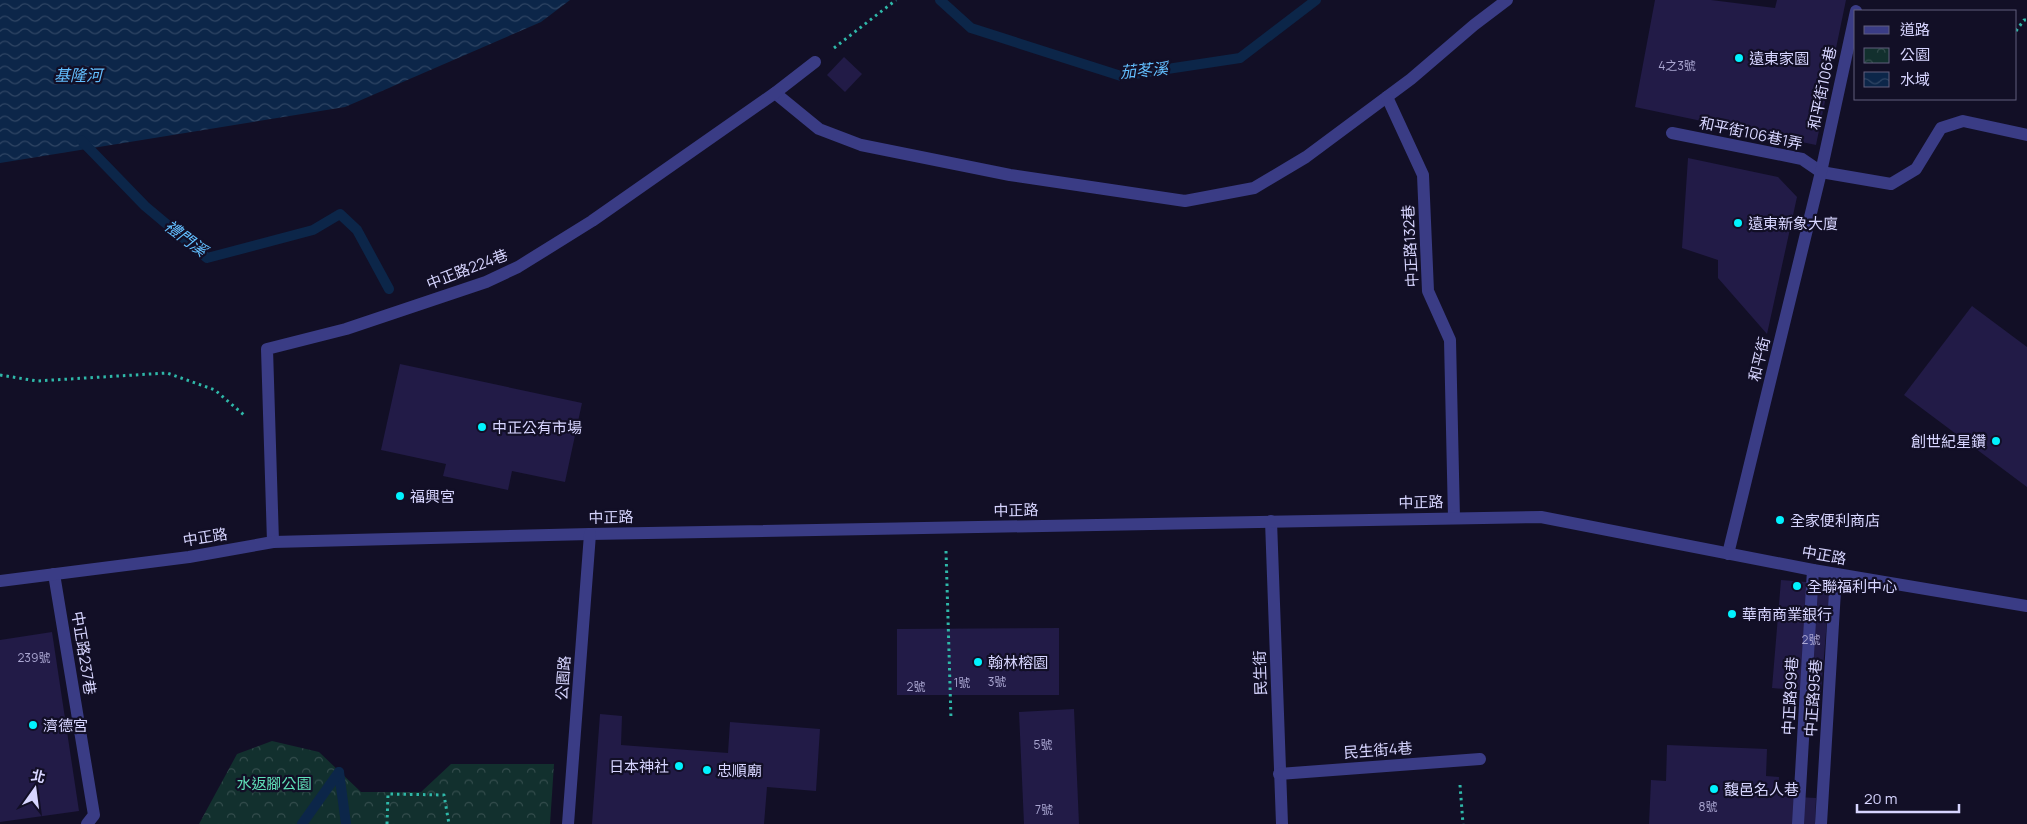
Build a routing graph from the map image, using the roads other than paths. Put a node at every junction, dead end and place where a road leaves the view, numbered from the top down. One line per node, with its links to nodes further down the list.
1 (1507, 0): 5 (street)
2 (1854, 20): 8 (street, 和平街106巷)
3 (815, 62): 4 (street, 中正路224巷)
4 (775, 93): 5 (street); 12 (street, 中正路224巷)
5 (1387, 97): 9 (street, 中正路132巷)
6 (1672, 132): 8 (street, 和平街106巷1弄)
7 (2027, 135): 8 (street)
8 (1821, 172): 13 (street, 和平街)
9 (1454, 518): 10 (street, 中正路); 13 (street, 中正路)
10 (1271, 521): 11 (street, 中正路); 20 (street, 民生街)
11 (590, 534): 12 (street, 中正路); 22 (street, 公園路)
12 (273, 542): 15 (street, 中正路)
13 (1728, 554): 14 (street, 中正路)
14 (1814, 570): 16 (street, 中正路); 24 (street, 中正路99巷)
15 (54, 574): 17 (street, 中正路); 21 (street, 中正路237巷)
16 (1836, 574): 18 (street, 中正路); 25 (street, 中正路95巷)
17 (0, 581)
18 (2027, 606)
19 (1480, 760): 20 (street, 民生街4巷)
20 (1279, 774): 23 (street, 民生街)
21 (87, 824)
22 (568, 824)
23 (1282, 824)
24 (1798, 824)
25 (1821, 824)

